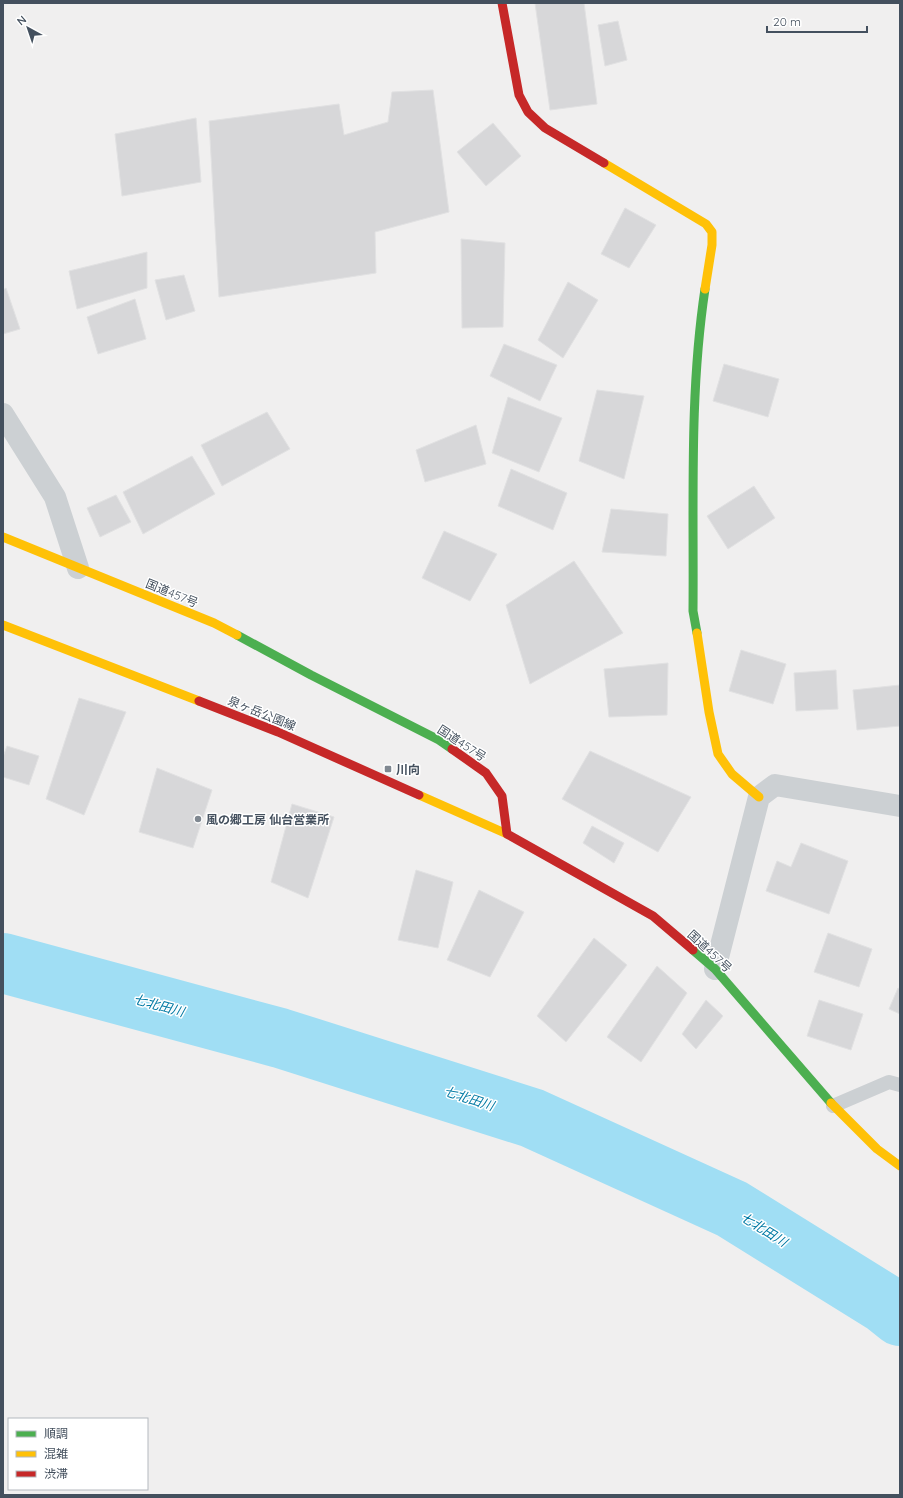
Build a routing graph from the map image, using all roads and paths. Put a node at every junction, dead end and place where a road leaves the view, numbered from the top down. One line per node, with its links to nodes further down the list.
1 (502, 3): 6 (main road)
2 (3, 414): 4 (street)
3 (3, 537): 4 (main road, 国道457号)
4 (78, 568): 8 (main road, 国道457号)
5 (3, 624): 8 (main road, 泉ヶ岳公園線)
6 (759, 797): 7 (street); 9 (street)
7 (900, 806)
8 (507, 834): 9 (main road, 国道457号)
9 (715, 969): 11 (main road, 国道457号)
10 (900, 1085): 11 (lane)
11 (833, 1106): 12 (main road, 国道457号)
12 (900, 1166)

